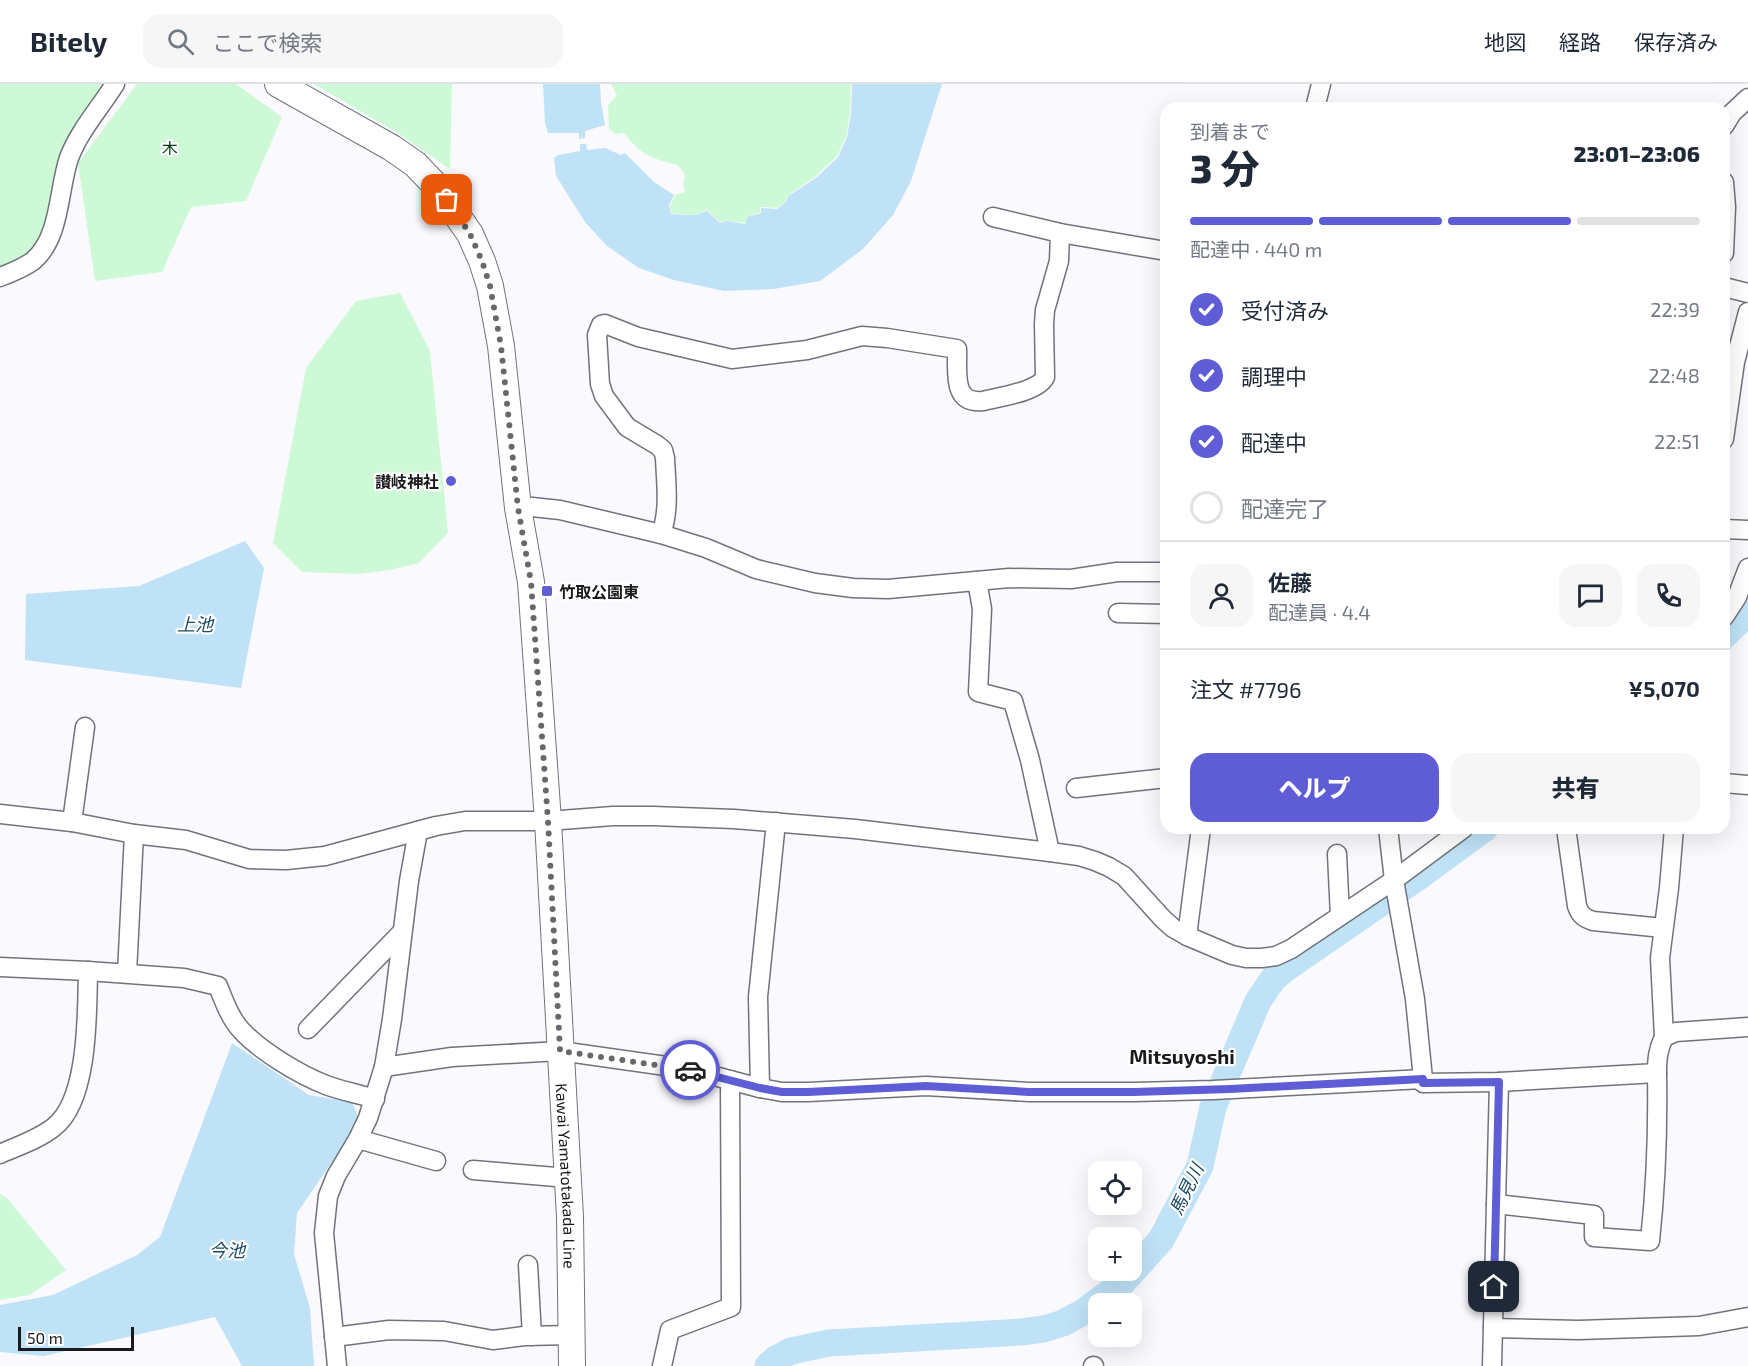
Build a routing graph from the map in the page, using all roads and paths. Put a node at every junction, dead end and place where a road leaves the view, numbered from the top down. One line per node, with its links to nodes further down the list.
1 (116, 84): 10 (street)
2 (278, 84): 15 (main road, Kawai Yamatotakada Line)
3 (1322, 84): 5 (street)
4 (1748, 98): 6 (street)
5 (1318, 102)
6 (1730, 116)
7 (993, 217): 8 (street)
8 (1060, 233): 9 (street); 18 (street)
9 (1160, 250)
10 (0, 277)
11 (1730, 288): 12 (street)
12 (1748, 293)
13 (1748, 312): 14 (street)
14 (1730, 397)
15 (518, 508): 18 (street); 31 (main road, Kawai Yamatotakada Line)
16 (1730, 529): 17 (street)
17 (1748, 530)
18 (661, 534): 21 (street)
19 (1748, 568): 22 (street)
20 (1160, 572): 21 (street)
21 (977, 581): 41 (street)
22 (1730, 609)
23 (1118, 613): 24 (street)
24 (1160, 614)
25 (86, 727): 32 (street)
26 (1160, 779): 29 (street)
27 (1730, 784): 28 (street)
28 (1748, 785)
29 (1076, 788)
30 (0, 814): 32 (street)
31 (548, 821): 33 (street); 34 (street); 54 (main road, Kawai Yamatotakada Line)
32 (72, 822): 35 (street)
33 (776, 822): 41 (street); 60 (street)
34 (418, 831): 35 (street); 46 (street)
35 (134, 834): 50 (street)
36 (1200, 834): 47 (street)
37 (1389, 834): 43 (street)
38 (1457, 834): 43 (street)
39 (1567, 834): 45 (street)
40 (1674, 834): 45 (street)
41 (1050, 852): 47 (street)
42 (1337, 854): 44 (street)
43 (1396, 890): 44 (street); 57 (street)
44 (1340, 916): 47 (street)
45 (1663, 928): 53 (street)
46 (402, 932): 52 (street); 55 (street)
47 (1187, 936)
48 (0, 967): 49 (street)
49 (88, 971): 50 (street); 63 (street)
50 (127, 974): 61 (street)
51 (1748, 1027): 53 (street)
52 (308, 1029)
53 (1664, 1037): 56 (street)
54 (560, 1051): 55 (street); 58 (street); 66 (main road, Kawai Yamatotakada Line)
55 (384, 1067): 61 (street)
56 (1657, 1073): 59 (street); 67 (street)
57 (1423, 1079): 59 (street); 60 (street)
58 (730, 1080): 60 (street); 76 (street)
59 (1499, 1082): 67 (street)
60 (760, 1088)
61 (375, 1099): 62 (street)
62 (358, 1139): 64 (street); 73 (street)
63 (0, 1154)
64 (436, 1161)
65 (473, 1170): 66 (street)
66 (568, 1179): 71 (main road, Kawai Yamatotakada Line)
67 (1496, 1204): 70 (street)
68 (528, 1265): 72 (street)
69 (1748, 1317): 70 (street)
70 (1493, 1328): 77 (street)
71 (572, 1335): 72 (street); 75 (main road, Kawai Yamatotakada Line)
72 (532, 1336): 73 (street)
73 (334, 1337): 74 (street)
74 (337, 1366)
75 (572, 1366)
76 (662, 1366)
77 (1492, 1366)

